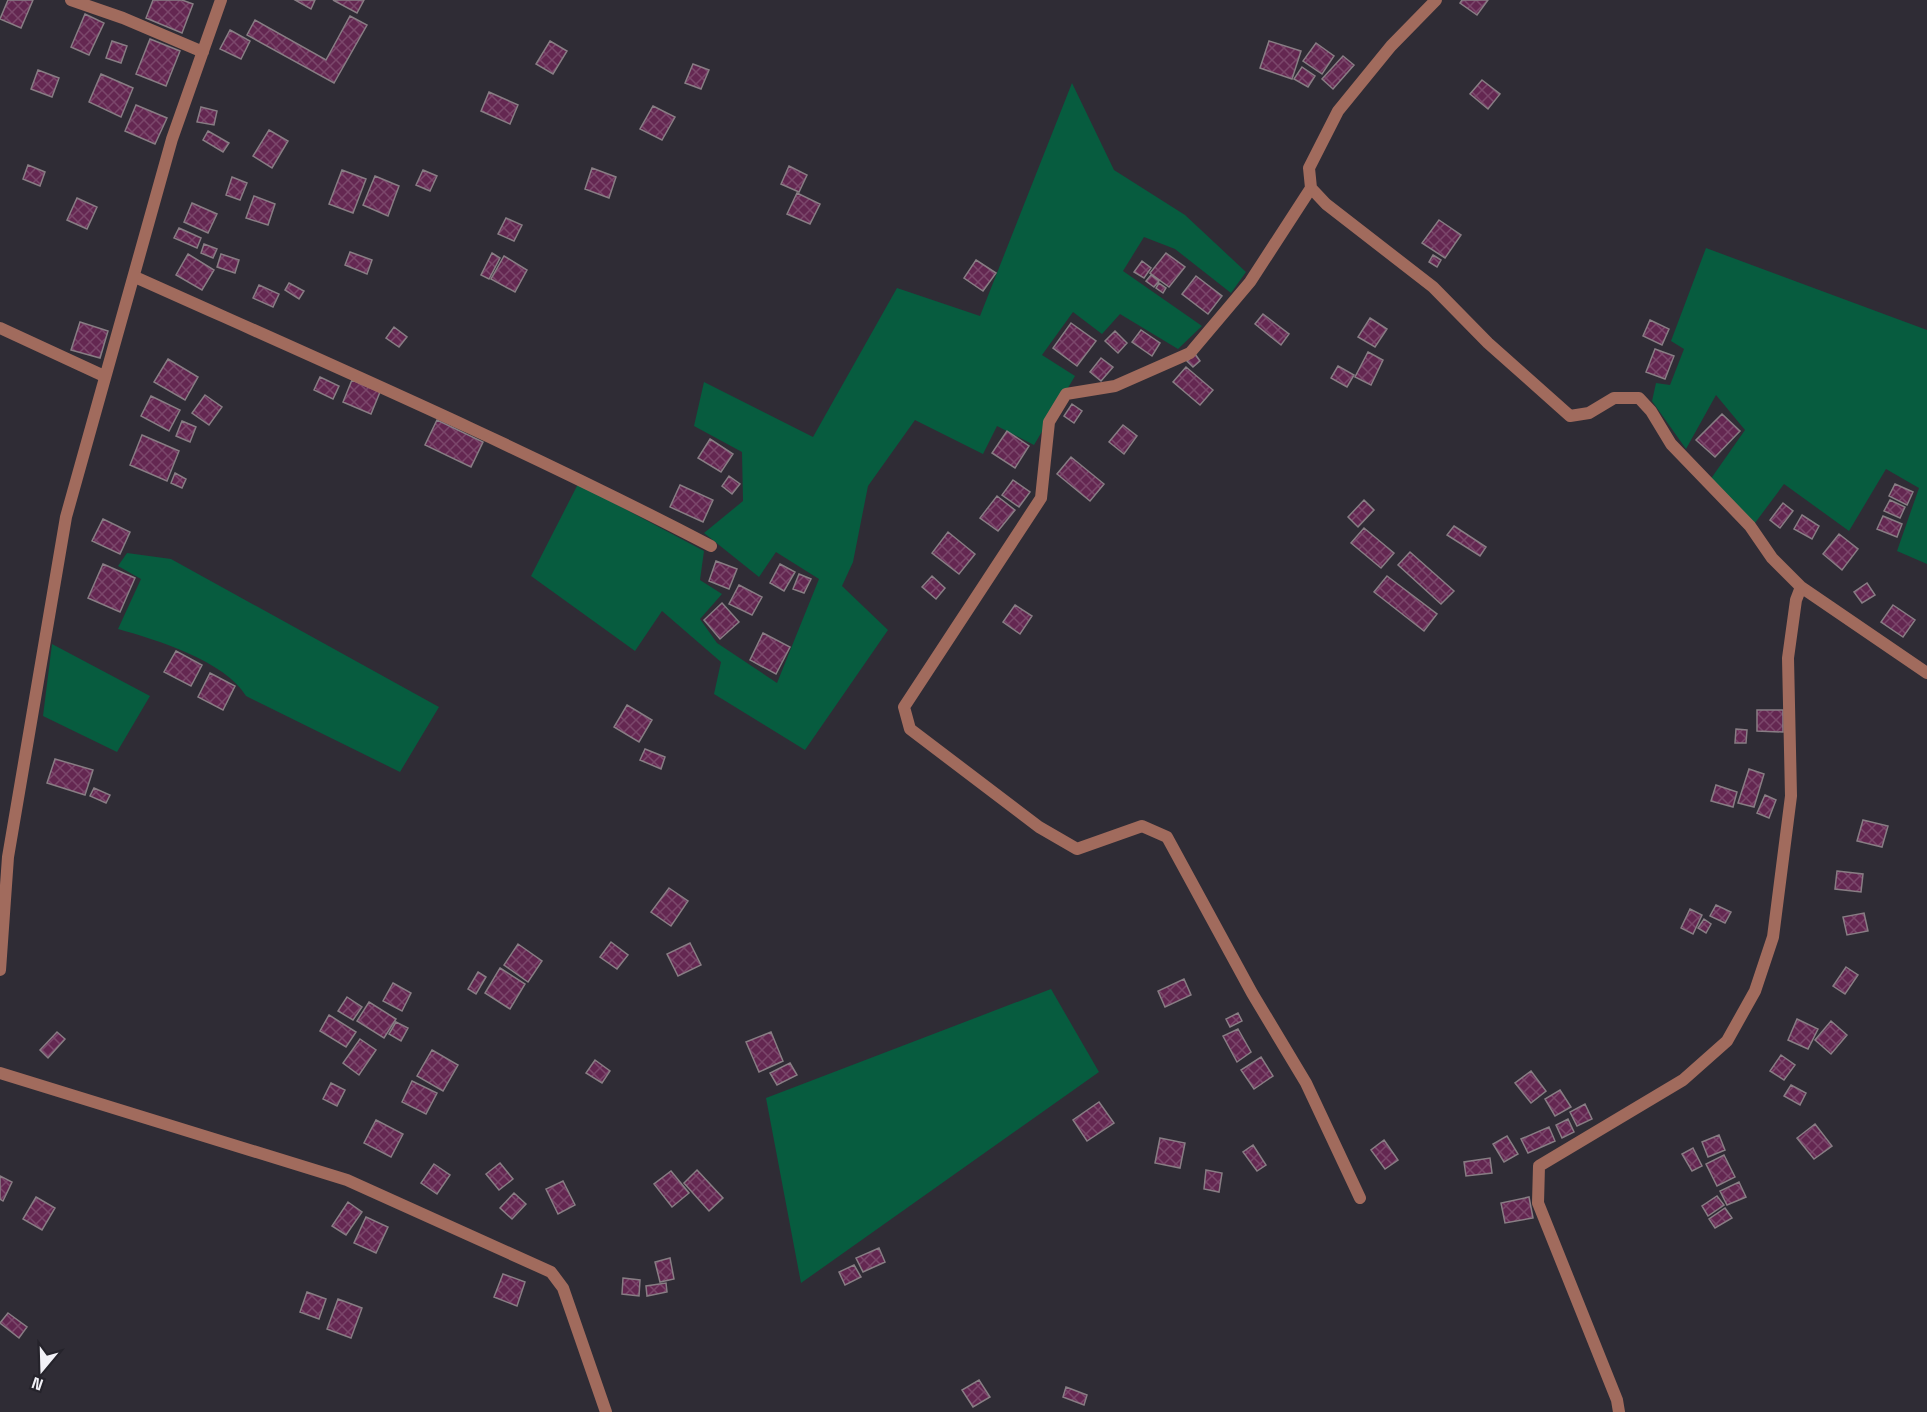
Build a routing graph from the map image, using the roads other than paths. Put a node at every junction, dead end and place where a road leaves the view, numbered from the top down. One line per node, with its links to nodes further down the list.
1 (71, 0): 4 (street)
2 (221, 0): 4 (street)
3 (1436, 0): 5 (street)
4 (203, 52): 6 (street)
5 (1311, 188): 10 (street); 14 (street)
6 (135, 277): 8 (street); 9 (street)
7 (0, 328): 8 (street)
8 (104, 376): 12 (street)
9 (711, 546)
10 (1801, 586): 11 (street); 16 (street)
11 (1927, 673)
12 (0, 970)
13 (0, 1073): 15 (street)
14 (1360, 1198)
15 (606, 1412)
16 (1618, 1412)

